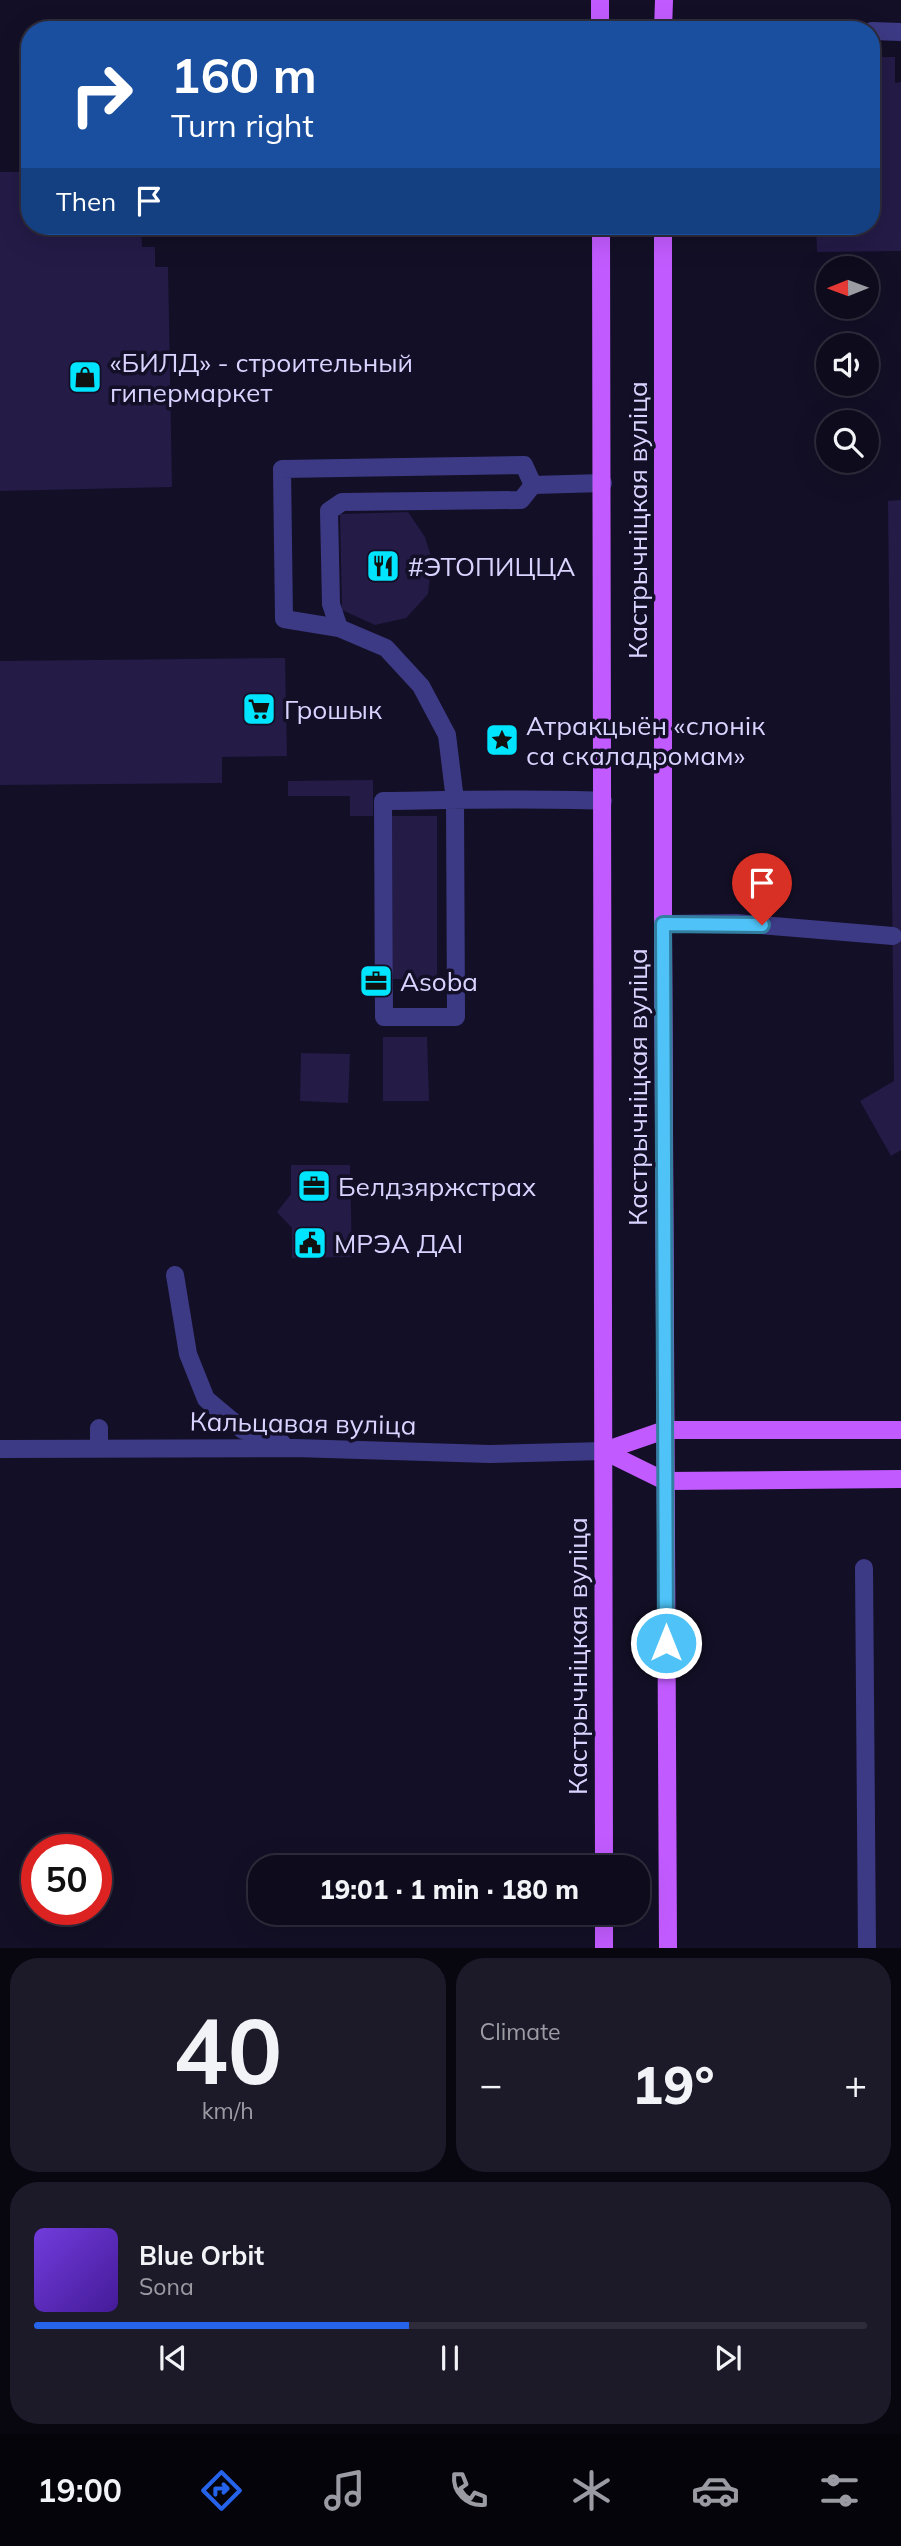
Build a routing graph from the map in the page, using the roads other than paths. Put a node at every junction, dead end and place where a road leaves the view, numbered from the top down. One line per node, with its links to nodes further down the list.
1 (600, 0): 3 (main road)
2 (664, 0): 4 (main road)
3 (600, 21)
4 (663, 21)
5 (880, 31): 6 (street)
6 (901, 32)
7 (601, 235): 9 (main road, Кастрычніцкая вуліца)
8 (663, 235): 14 (main road, Кастрычніцкая вуліца)
9 (603, 483): 10 (street); 13 (main road, Кастрычніцкая вуліца)
10 (533, 485): 11 (street); 11 (street)
11 (339, 628): 12 (street)
12 (456, 800): 12 (street); 13 (street)
13 (603, 801): 23 (main road, Кастрычніцкая вуліца)
14 (663, 924): 15 (street); 18 (main road, Кастрычніцкая вуліца)
15 (893, 936)
16 (175, 1275): 21 (street)
17 (99, 1428): 20 (street)
18 (665, 1430): 19 (main road); 23 (main road); 25 (main road, Кастрычніцкая вуліца)
19 (901, 1430)
20 (99, 1447): 21 (street, Кальцавая вуліца); 22 (street, Кальцавая вуліца)
21 (295, 1448): 23 (street, Кальцавая вуліца)
22 (0, 1449)
23 (604, 1451): 25 (main road); 27 (main road, Кастрычніцкая вуліца)
24 (901, 1479): 25 (main road)
25 (665, 1481): 30 (main road, Кастрычніцкая вуліца)
26 (864, 1568): 31 (street)
27 (604, 1855)
28 (604, 1925): 29 (main road)
29 (604, 1948)
30 (668, 1948)
31 (867, 1948)

